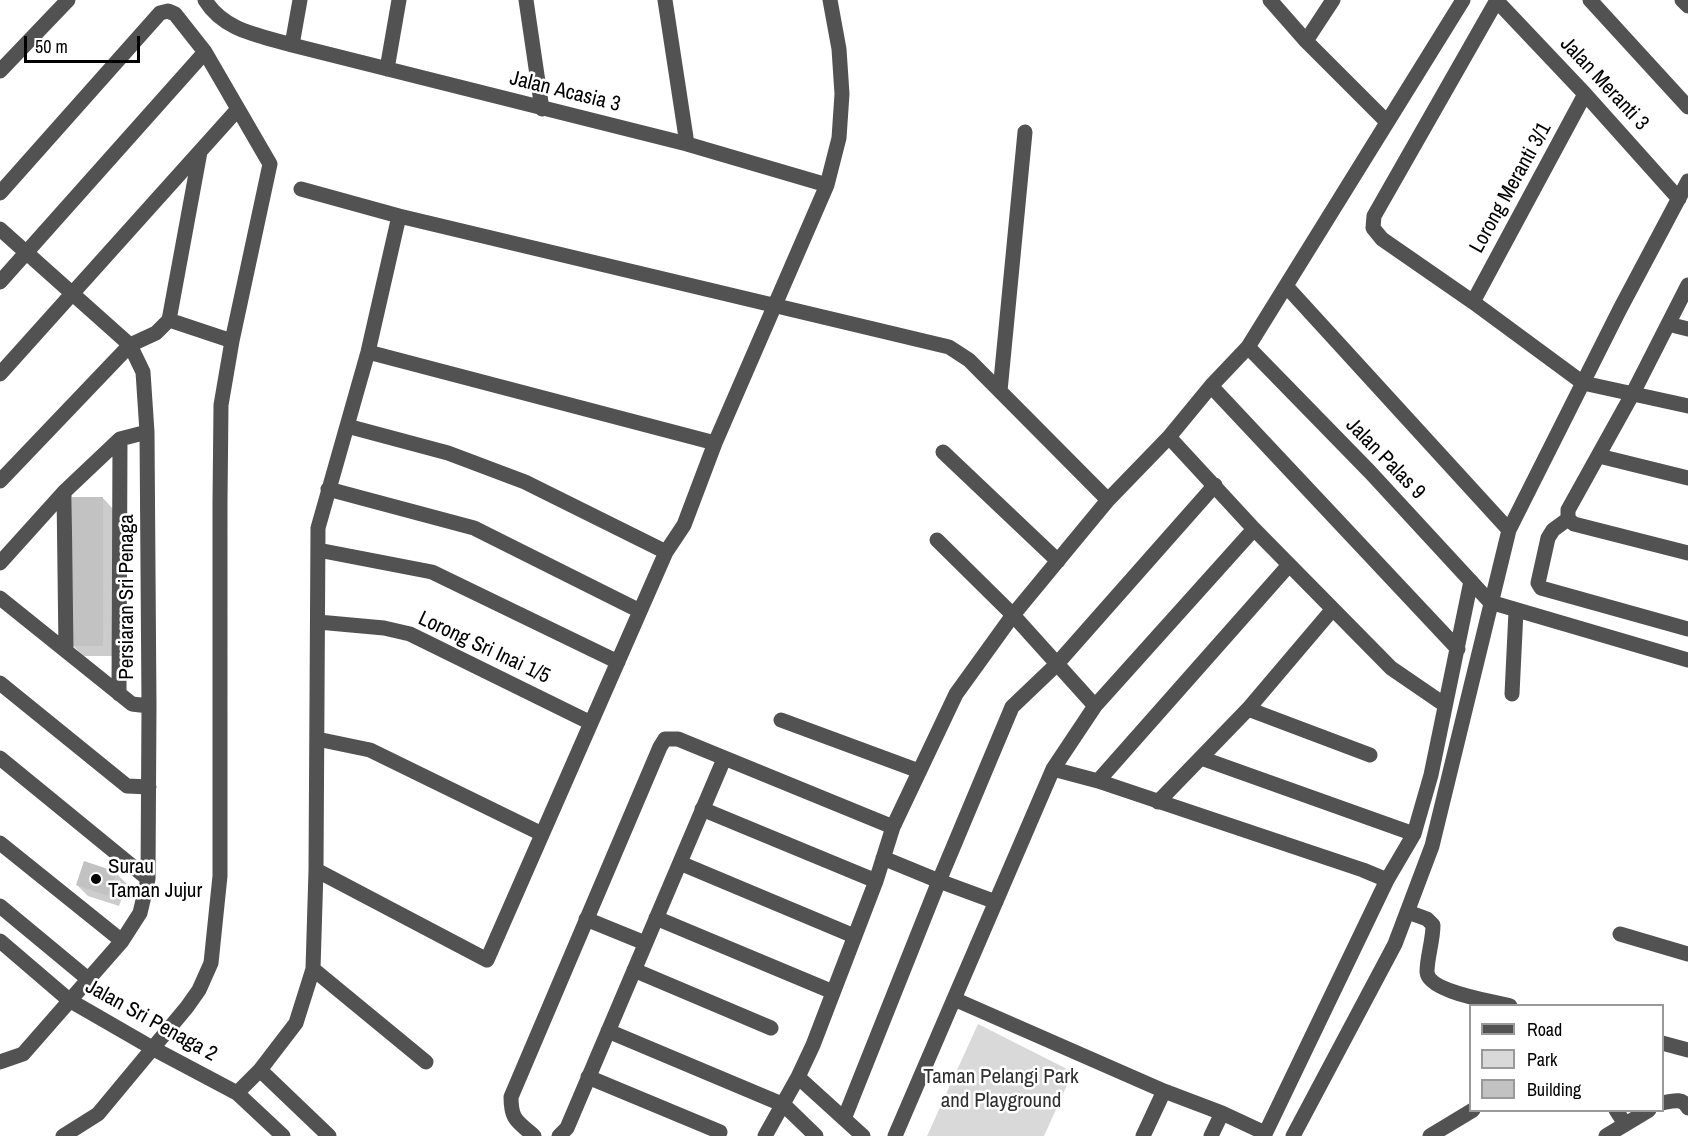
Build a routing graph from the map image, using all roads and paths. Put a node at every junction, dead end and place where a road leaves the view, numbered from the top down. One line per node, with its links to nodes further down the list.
1 (68, 0): 18 (street)
2 (205, 0): 16 (street, Jalan Acasia 3)
3 (300, 0): 16 (street)
4 (399, 0): 19 (street)
5 (526, 0): 23 (street)
6 (665, 0): 26 (street)
7 (830, 0): 29 (street)
8 (1270, 0): 15 (street)
9 (1333, 0): 15 (street)
10 (1463, 0): 24 (street)
11 (1496, 0): 20 (street, Jalan Meranti 3); 40 (street)
12 (1590, 0): 21 (street)
13 (1682, 0): 14 (street)
14 (1688, 6)
15 (1306, 41): 24 (street)
16 (292, 45): 19 (street, Jalan Acasia 3)
17 (205, 52): 22 (street); 31 (street); 35 (street)
18 (2, 66)
19 (387, 69): 23 (street, Jalan Acasia 3)
20 (1585, 94): 32 (street, Jalan Meranti 3); 40 (street, Lorong Meranti 3/1)
21 (1688, 107)
22 (238, 109): 27 (street); 45 (street)
23 (542, 109): 26 (street, Jalan Acasia 3)
24 (1387, 122): 38 (street)
25 (1025, 132): 52 (street)
26 (687, 144): 29 (street, Jalan Acasia 3)
27 (200, 152): 39 (street); 42 (street)
28 (1688, 181): 32 (street)
29 (828, 185): 41 (street)
30 (301, 189): 33 (street)
31 (0, 193)
32 (1678, 199): 50 (street)
33 (399, 216): 41 (street); 48 (street)
34 (0, 229): 35 (street, Persiaran Sri Penaga)
35 (26, 252): 36 (street); 39 (street, Persiaran Sri Penaga)
36 (0, 282)
37 (1688, 285): 43 (street)
38 (1286, 286): 47 (street); 70 (street)
39 (72, 294): 46 (street, Persiaran Sri Penaga); 49 (street)
40 (1473, 302): 50 (street)
41 (775, 305): 52 (street); 59 (street)
42 (169, 320): 45 (street); 46 (street)
43 (1668, 324): 44 (street); 53 (street)
44 (1688, 329)
45 (232, 341): 144 (street)
46 (130, 345): 56 (street, Persiaran Sri Penaga); 63 (street)
47 (1248, 347): 51 (street); 78 (street, Jalan Palas 9)
48 (368, 352): 55 (street); 59 (street)
49 (0, 374)
50 (1583, 383): 53 (street); 70 (street)
51 (1210, 386): 57 (street); 87 (street)
52 (1000, 391): 67 (street)
53 (1633, 393): 54 (street); 61 (street)
54 (1688, 406)
55 (347, 426): 65 (street); 73 (street)
56 (147, 432): 58 (street); 96 (street, Persiaran Sri Penaga)
57 (1169, 437): 64 (street); 67 (street)
58 (120, 439): 66 (street); 93 (street)
59 (715, 443): 73 (street)
60 (943, 452): 75 (street)
61 (1599, 456): 62 (street); 68 (street)
62 (1688, 478)
63 (0, 481)
64 (1215, 485): 69 (street); 91 (street)
65 (328, 489): 72 (street); 82 (street)
66 (64, 492): 76 (street); 88 (street)
67 (1108, 500): 75 (street)
68 (1568, 519): 74 (street); 86 (street)
69 (1254, 530): 77 (street); 97 (street)
70 (1509, 531): 80 (street)
71 (937, 540): 84 (street)
72 (318, 550): 85 (street); 90 (street)
73 (666, 552): 82 (street)
74 (1688, 553)
75 (1058, 561): 84 (street)
76 (0, 563)
77 (1289, 565): 81 (street); 108 (street)
78 (1471, 581): 80 (street, Jalan Palas 9); 87 (street)
79 (0, 598): 88 (street)
80 (1490, 602): 83 (street); 125 (street)
81 (1332, 610): 95 (street); 98 (street)
82 (640, 611): 90 (street)
83 (1516, 611): 89 (street); 94 (street)
84 (1013, 615): 91 (street); 107 (street)
85 (318, 622): 100 (street, Lorong Sri Inai 1/5); 101 (street)
86 (1688, 629)
87 (1458, 649): 95 (street)
88 (66, 651): 93 (street)
89 (1688, 660)
90 (618, 663): 100 (street)
91 (1056, 664): 97 (street); 122 (street)
92 (0, 683): 109 (street)
93 (119, 694): 96 (street)
94 (1512, 694)
95 (1445, 705): 114 (street)
96 (149, 706): 109 (street, Persiaran Sri Penaga)
97 (1095, 706): 106 (street)
98 (1248, 709): 102 (street); 104 (street)
99 (781, 720): 107 (street)
100 (591, 723): 113 (street)
101 (317, 739): 113 (street); 118 (street)
102 (1370, 755)
103 (0, 758): 119 (street)
104 (1201, 758): 110 (street); 114 (street)
105 (724, 759): 111 (street); 112 (street); 127 (street)
106 (1053, 769): 108 (street); 123 (street)
107 (919, 771): 112 (street)
108 (1098, 781): 110 (street)
109 (149, 787): 119 (street, Persiaran Sri Penaga)
110 (1158, 802): 120 (street)
111 (702, 809): 117 (street); 121 (street)
112 (893, 827): 116 (street)
113 (542, 834): 118 (street)
114 (1414, 834): 120 (street)
115 (0, 843): 131 (street)
116 (883, 858): 121 (street); 122 (street)
117 (680, 862): 126 (street); 129 (street)
118 (316, 870): 134 (street)
119 (148, 879): 131 (street, Persiaran Sri Penaga)
120 (1387, 880): 164 (street)
121 (876, 881): 129 (street)
122 (939, 882): 123 (street); 160 (street)
123 (996, 902): 138 (street)
124 (0, 906): 136 (street)
125 (1408, 912): 140 (street); 175 (street)
126 (656, 918): 132 (street); 137 (street)
127 (586, 919): 132 (street); 167 (street)
128 (1620, 934): 133 (street)
129 (854, 936): 137 (street)
130 (0, 941): 139 (street, Jalan Sri Penaga 2)
131 (122, 941): 136 (street, Persiaran Sri Penaga)
132 (645, 943): 135 (street)
133 (1688, 954)
134 (314, 969): 147 (street); 148 (street)
135 (634, 970): 141 (street); 142 (street)
136 (88, 979): 139 (street, Persiaran Sri Penaga)
137 (833, 992): 150 (street)
138 (954, 999): 151 (street); 172 (street)
139 (69, 1000): 144 (street, Jalan Sri Penaga 2); 146 (street, Persiaran Sri Penaga)
140 (1506, 1004)
141 (771, 1028)
142 (608, 1031): 149 (street); 154 (street)
143 (1664, 1044): 145 (street)
144 (154, 1048): 152 (street, Jalan Sri Penaga 2); 165 (street)
145 (1688, 1050)
146 (0, 1062)
147 (426, 1062)
148 (260, 1070): 152 (street); 166 (street)
149 (588, 1077): 162 (street); 168 (street)
150 (798, 1077): 154 (street); 160 (street)
151 (1164, 1091): 159 (street); 173 (street)
152 (237, 1093): 163 (street, Jalan Sri Penaga 2)
153 (1664, 1103): 155 (street)
154 (784, 1105): 169 (street); 170 (street)
155 (1688, 1108)
156 (1470, 1112): 176 (street)
157 (1617, 1112): 161 (street)
158 (1646, 1112): 161 (street)
159 (1222, 1113): 164 (street); 174 (street)
160 (844, 1119): 171 (street)
161 (1625, 1124): 177 (street)
162 (720, 1132)
163 (276, 1134)
164 (1265, 1134)
165 (63, 1136)
166 (329, 1136)
167 (534, 1136)
168 (559, 1136)
169 (765, 1136)
170 (816, 1136)
171 (863, 1136)
172 (895, 1136)
173 (1143, 1136)
174 (1211, 1136)
175 (1293, 1136)
176 (1430, 1136)
177 (1605, 1136)

